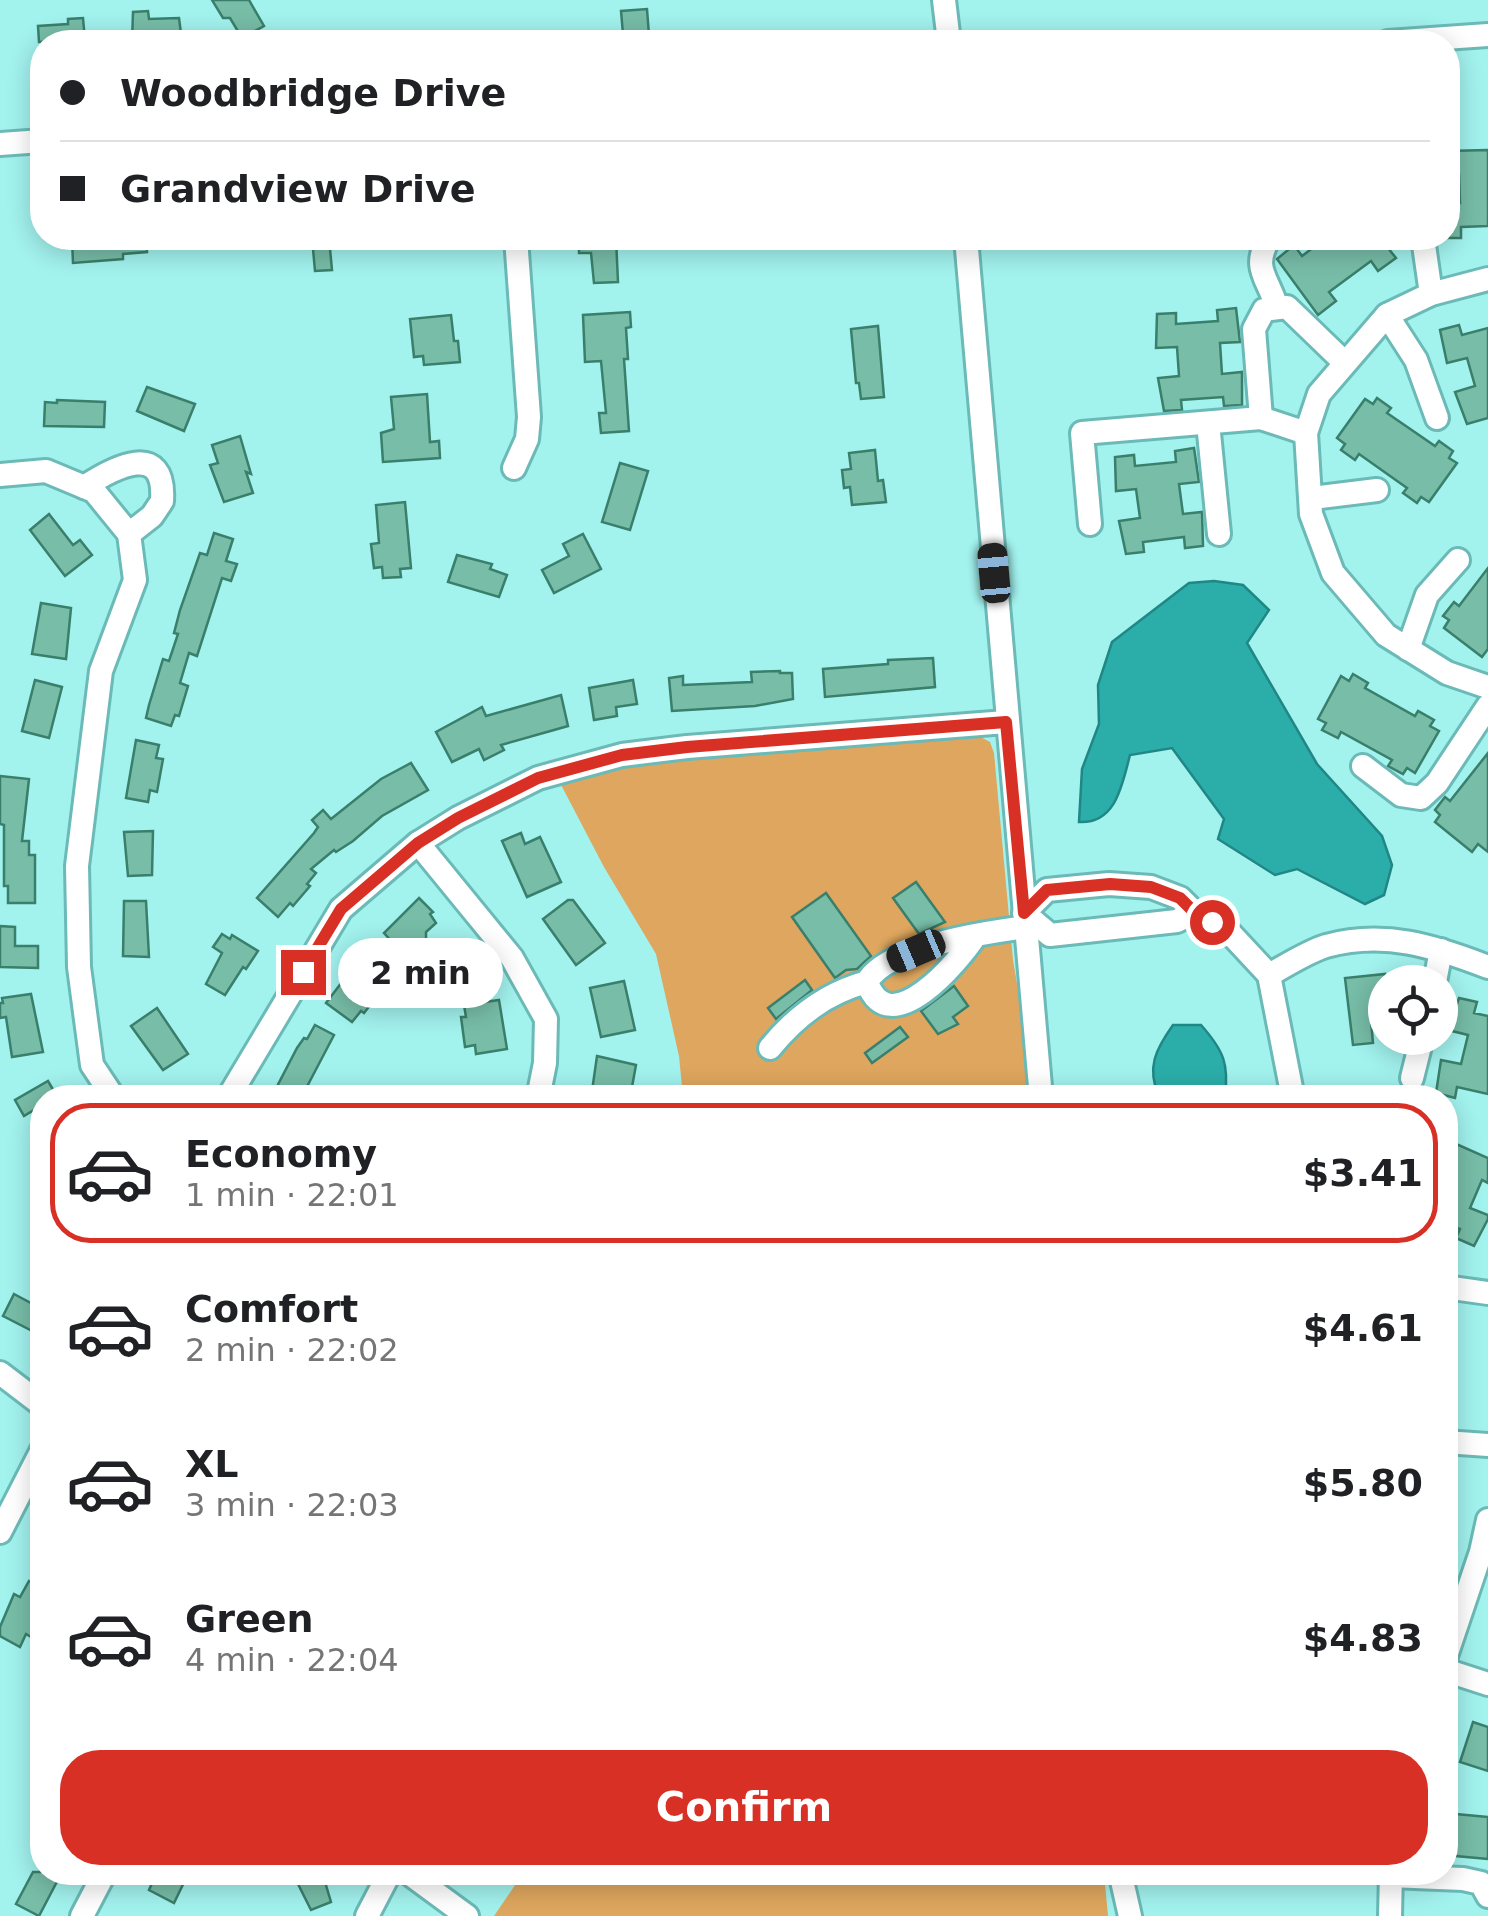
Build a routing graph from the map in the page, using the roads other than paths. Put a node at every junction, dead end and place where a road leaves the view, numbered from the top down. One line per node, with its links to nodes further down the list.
1 (944, 0): 2 (street)
2 (948, 30)
3 (1488, 34): 4 (street)
4 (1460, 36)
5 (30, 142): 6 (street)
6 (0, 144)
7 (517, 250): 20 (street)
8 (967, 250): 32 (street)
9 (1262, 250): 13 (street)
10 (1425, 250): 12 (street)
11 (1488, 279): 12 (street)
12 (1431, 294): 14 (street)
13 (1277, 308): 15 (street); 16 (street)
14 (1388, 315): 15 (street); 17 (street)
15 (1344, 362): 19 (street)
16 (1261, 418): 18 (street); 19 (street)
17 (1437, 418)
18 (1208, 423): 25 (street); 27 (street)
19 (1306, 433): 24 (street)
20 (514, 468)
21 (0, 475): 22 (street)
22 (84, 487): 26 (street); 26 (street)
23 (1378, 490): 24 (street)
24 (1312, 498): 29 (street)
25 (1090, 524)
26 (129, 534): 46 (street)
27 (1219, 534)
28 (1458, 560): 29 (street)
29 (1408, 649): 30 (street)
30 (1488, 687)
31 (1488, 706): 33 (street)
32 (1006, 722): 34 (street); 36 (street)
33 (1363, 766)
34 (418, 843): 47 (street); 48 (street)
35 (1194, 912): 36 (street); 36 (street); 41 (street)
36 (1025, 920): 37 (street); 49 (street)
37 (976, 935): 42 (street); 42 (street)
38 (1442, 950): 39 (street); 40 (street); 41 (street)
39 (1439, 965)
40 (1488, 967)
41 (1269, 974): 50 (street)
42 (867, 982): 43 (street)
43 (770, 1048)
44 (1418, 1055): 45 (street)
45 (1412, 1078)
46 (105, 1085)
47 (236, 1085)
48 (541, 1085)
49 (1041, 1085)
50 (1290, 1085)
51 (1458, 1289): 52 (street)
52 (1488, 1292)
53 (0, 1373): 54 (street)
54 (30, 1396)
55 (1458, 1443): 56 (street)
56 (1488, 1445)
57 (30, 1473): 59 (street)
58 (1488, 1520): 60 (street)
59 (0, 1532)
60 (1458, 1620)
61 (1458, 1674): 62 (street)
62 (1488, 1684)
63 (1458, 1879): 70 (street)
64 (98, 1885): 71 (street)
65 (383, 1885): 72 (street)
66 (424, 1885): 73 (street)
67 (1117, 1885): 74 (street)
68 (1121, 1885): 75 (street)
69 (1391, 1885): 76 (street)
70 (1488, 1898): 77 (street)
71 (82, 1916)
72 (367, 1916)
73 (466, 1916)
74 (1118, 1916)
75 (1130, 1916)
76 (1390, 1916)
77 (1483, 1916)

